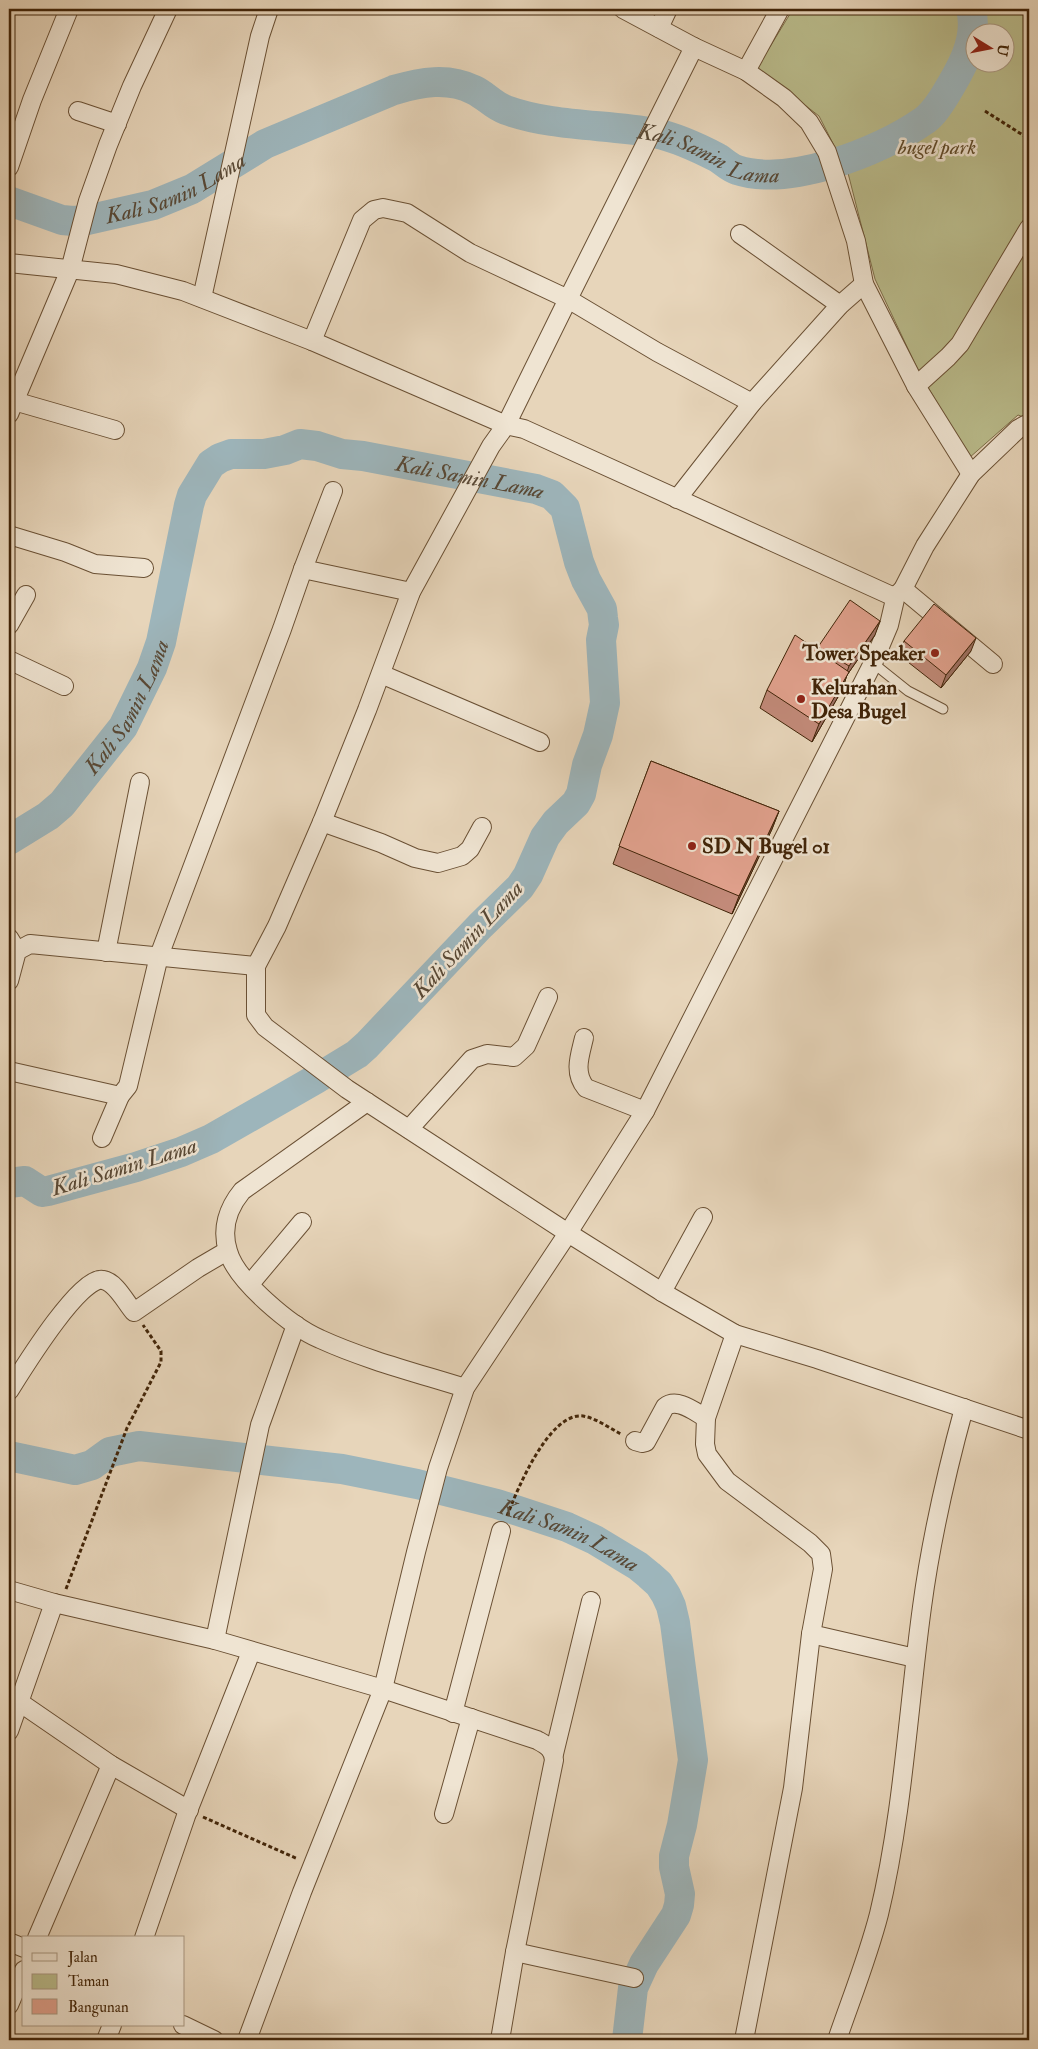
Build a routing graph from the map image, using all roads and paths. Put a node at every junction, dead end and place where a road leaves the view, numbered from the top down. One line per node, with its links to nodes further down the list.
1 (68, 9): 14 (street)
2 (168, 9): 12 (street)
3 (269, 9): 20 (street)
4 (623, 9): 7 (street)
5 (668, 9): 7 (street)
6 (780, 9): 9 (street)
7 (659, 28): 8 (street)
8 (694, 47): 9 (street); 21 (street)
9 (746, 71): 19 (street)
10 (78, 111): 12 (street)
11 (985, 111): 13 (path)
12 (117, 124): 18 (street)
13 (1029, 139)
14 (9, 167)
15 (1029, 228): 24 (street)
16 (740, 234): 22 (street)
17 (9, 263): 18 (street)
18 (70, 270): 20 (street); 26 (street)
19 (864, 284): 22 (street); 24 (street)
20 (202, 298): 23 (street)
21 (568, 299): 23 (street); 25 (street); 28 (street)
22 (840, 305): 25 (street)
23 (312, 341): 28 (street)
24 (916, 386): 30 (street)
25 (752, 403): 32 (street)
26 (11, 408): 29 (street)
27 (1028, 423): 30 (street)
28 (506, 425): 32 (street); 36 (street)
29 (115, 430)
30 (971, 474): 37 (street)
31 (333, 491): 35 (street)
32 (677, 499): 37 (street)
33 (9, 535): 34 (street)
34 (144, 568)
35 (303, 569): 36 (street); 52 (street)
36 (412, 592): 43 (street)
37 (900, 592): 41 (street); 42 (street)
38 (26, 595): 39 (street)
39 (9, 625)
40 (9, 660): 44 (street)
41 (872, 663): 45 (lane); 60 (street)
42 (993, 664)
43 (381, 674): 46 (street); 48 (street)
44 (64, 686)
45 (943, 709)
46 (540, 742)
47 (140, 782): 51 (street)
48 (322, 822): 49 (street); 53 (street)
49 (482, 827)
50 (13, 944): 51 (street); 54 (street)
51 (106, 952): 52 (street)
52 (159, 956): 53 (street); 58 (street)
53 (256, 966): 59 (street)
54 (9, 981)
55 (548, 997): 61 (street)
56 (584, 1038): 60 (street)
57 (9, 1071): 58 (street)
58 (120, 1096): 62 (street)
59 (366, 1102): 61 (street); 66 (street)
60 (645, 1111): 65 (street)
61 (409, 1129): 65 (street)
62 (102, 1138)
63 (703, 1217): 68 (street)
64 (302, 1222): 67 (street)
65 (568, 1233): 68 (street); 72 (street)
66 (228, 1251): 67 (street); 69 (street)
67 (250, 1284): 70 (street)
68 (662, 1292): 71 (street)
69 (134, 1312): 73 (street); 81 (path)
70 (296, 1325): 72 (street); 83 (street)
71 (735, 1334): 74 (street); 75 (street)
72 (465, 1388): 86 (street)
73 (9, 1391)
74 (964, 1408): 76 (street); 85 (street)
75 (706, 1418): 77 (street); 82 (street)
76 (1029, 1430)
77 (635, 1441): 78 (path)
78 (501, 1531): 88 (street)
79 (9, 1590): 81 (street)
80 (590, 1601): 91 (street)
81 (57, 1604): 83 (street); 87 (street)
82 (811, 1634): 85 (street); 110 (street)
83 (215, 1640): 84 (street)
84 (251, 1652): 86 (street); 93 (street)
85 (916, 1658): 111 (street)
86 (383, 1690): 88 (street); 95 (street)
87 (14, 1699): 90 (street); 92 (street)
88 (453, 1713): 89 (street)
89 (471, 1718): 91 (street); 94 (street)
90 (9, 1731)
91 (554, 1754): 100 (street)
92 (111, 1765): 93 (street); 96 (street)
93 (189, 1810): 95 (path); 97 (street)
94 (444, 1814)
95 (312, 1865): 108 (street)
96 (38, 1936)
97 (145, 1936)
98 (9, 1942): 99 (street)
99 (22, 1947)
100 (515, 1952): 102 (street); 109 (street)
101 (22, 1975): 103 (street)
102 (634, 1978)
103 (9, 2005)
104 (112, 2026): 106 (street)
105 (185, 2026): 107 (street)
106 (106, 2040)
107 (214, 2040)
108 (247, 2040)
109 (500, 2040)
110 (744, 2040)
111 (837, 2040)

